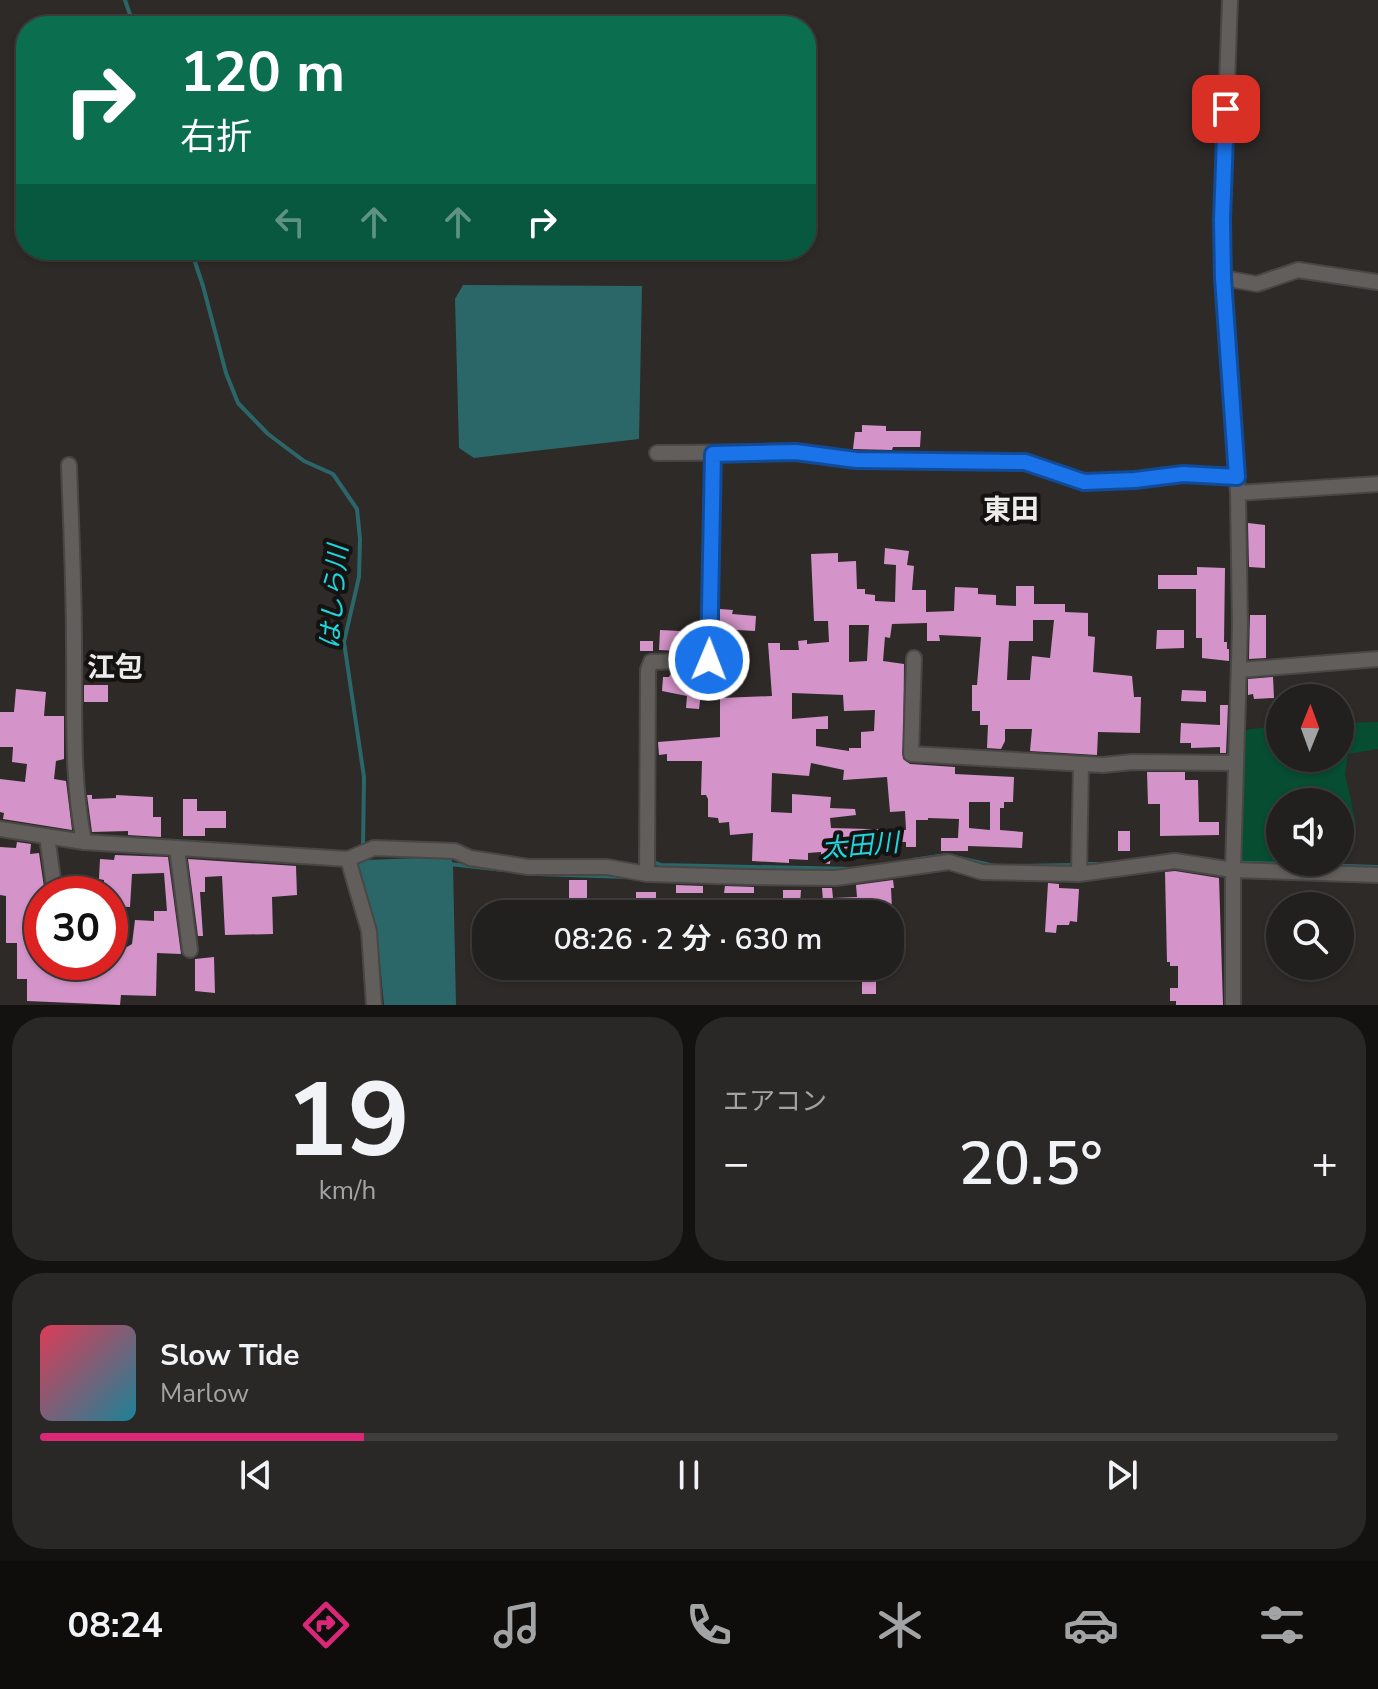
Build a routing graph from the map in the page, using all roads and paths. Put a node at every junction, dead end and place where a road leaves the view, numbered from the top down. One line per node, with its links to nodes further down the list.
1 (1230, 0): 2 (street)
2 (1223, 278): 3 (street); 7 (street)
3 (1378, 282)
4 (657, 453): 5 (street)
5 (713, 454): 7 (street); 21 (street)
6 (69, 465): 17 (street)
7 (1237, 477): 9 (street)
8 (1378, 484): 9 (street)
9 (1238, 493): 12 (street)
10 (914, 658): 14 (street)
11 (1378, 659): 12 (street)
12 (1240, 670): 13 (street)
13 (1236, 763): 14 (street); 20 (street)
14 (1081, 764): 22 (street)
15 (0, 829): 16 (street)
16 (47, 836): 17 (street); 24 (street)
17 (84, 842): 18 (street)
18 (177, 849): 19 (street); 25 (street)
19 (348, 859): 21 (street); 26 (street)
20 (1233, 870): 22 (street); 23 (street); 27 (street)
21 (647, 874): 22 (street)
22 (1079, 874)
23 (1378, 875)
24 (53, 876)
25 (190, 950)
26 (374, 1005)
27 (1233, 1005)

